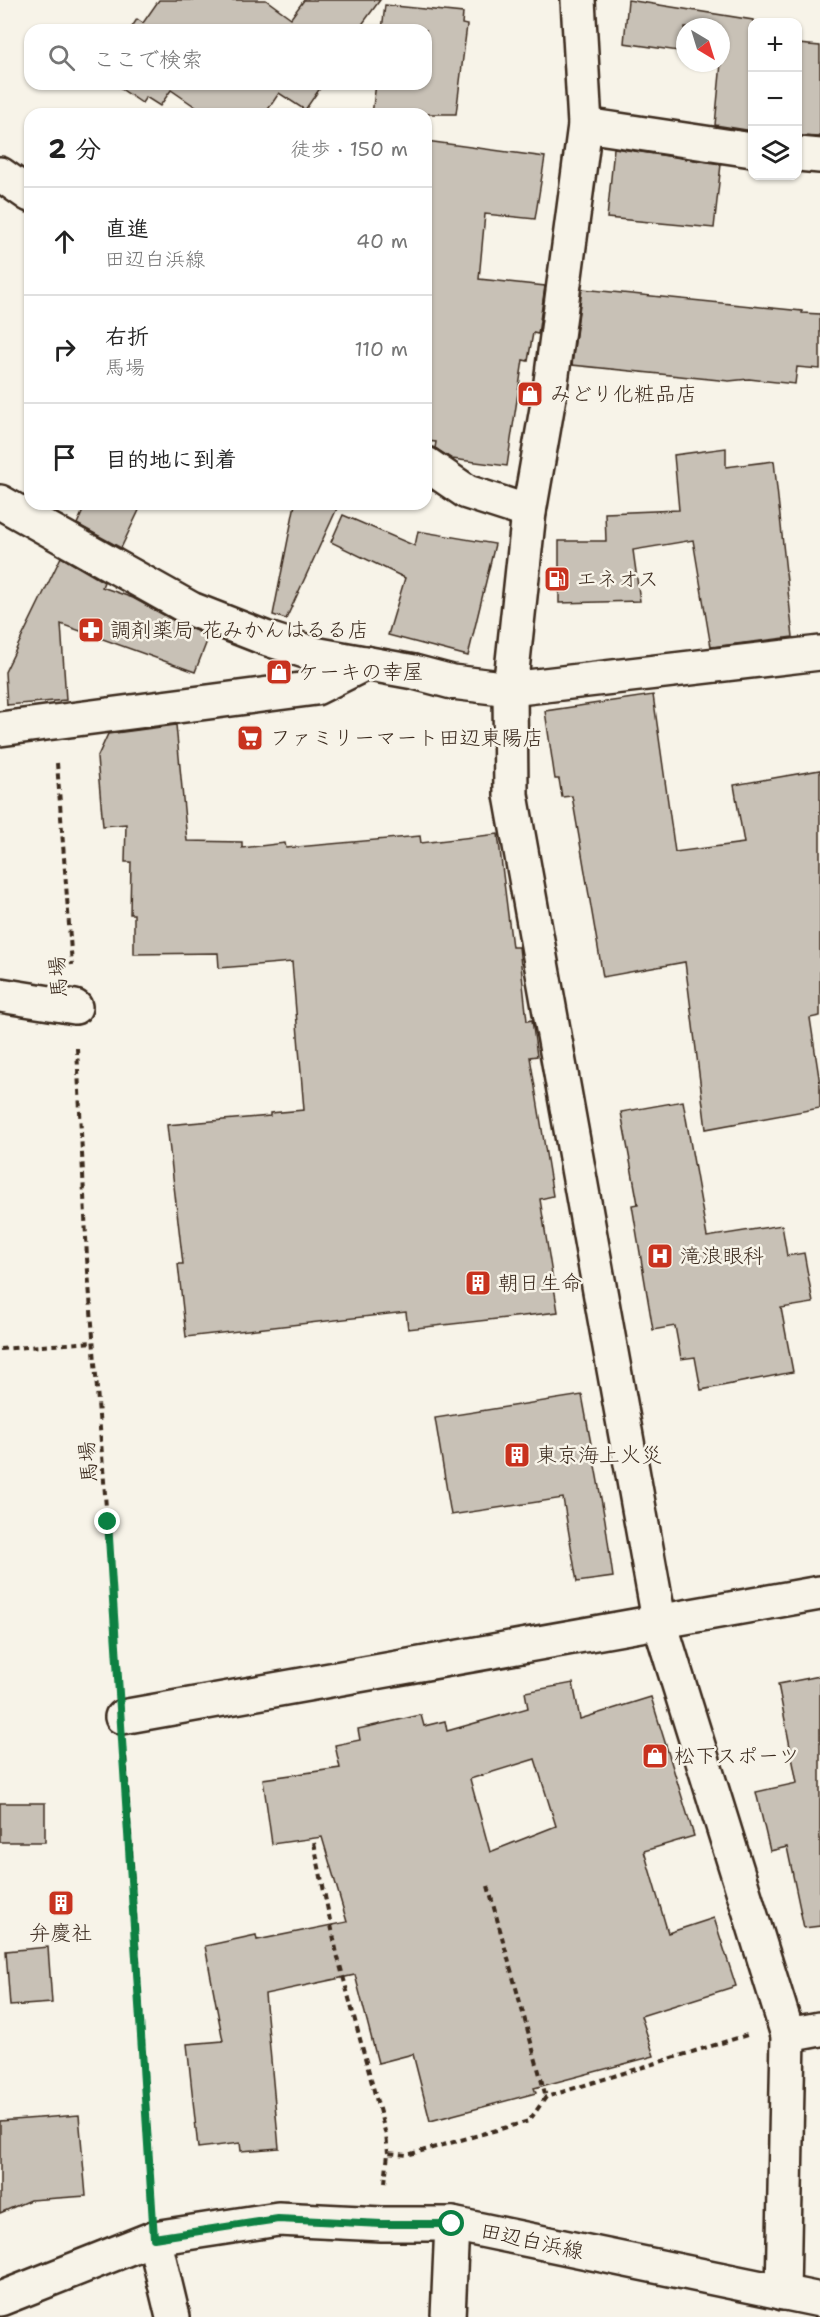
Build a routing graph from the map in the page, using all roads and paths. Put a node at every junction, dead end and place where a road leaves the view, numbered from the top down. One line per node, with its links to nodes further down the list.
1 (578, 0): 2 (street)
2 (585, 125): 3 (street); 10 (street)
3 (748, 149)
4 (802, 154): 5 (street)
5 (820, 156)
6 (0, 174): 7 (street)
7 (24, 191)
8 (432, 468): 10 (street)
9 (0, 502): 12 (street)
10 (530, 512): 13 (street)
11 (820, 653): 13 (street)
12 (366, 663): 13 (street); 14 (street)
13 (510, 688): 21 (street)
14 (54, 721): 15 (street); 17 (path, 馬場)
15 (0, 729)
16 (0, 995): 17 (street)
17 (75, 1007): 18 (path, 馬場)
18 (94, 1342): 19 (path); 22 (path, 馬場)
19 (0, 1349)
20 (820, 1593): 21 (street)
21 (659, 1620): 22 (street); 25 (street)
22 (122, 1717): 31 (path, 馬場)
23 (314, 1843): 28 (path)
24 (488, 1886): 27 (path)
25 (786, 2027): 26 (street); 27 (path); 32 (street)
26 (820, 2029)
27 (546, 2097): 28 (path)
28 (388, 2153): 29 (path)
29 (382, 2224): 30 (street, 田辺白浜線); 31 (street, 田辺白浜線)
30 (452, 2224): 32 (street, 田辺白浜線); 36 (street)
31 (154, 2238): 33 (street, 田辺白浜線); 35 (street)
32 (783, 2293): 34 (street, 田辺白浜線)
33 (0, 2299)
34 (820, 2300)
35 (173, 2317)
36 (448, 2317)

